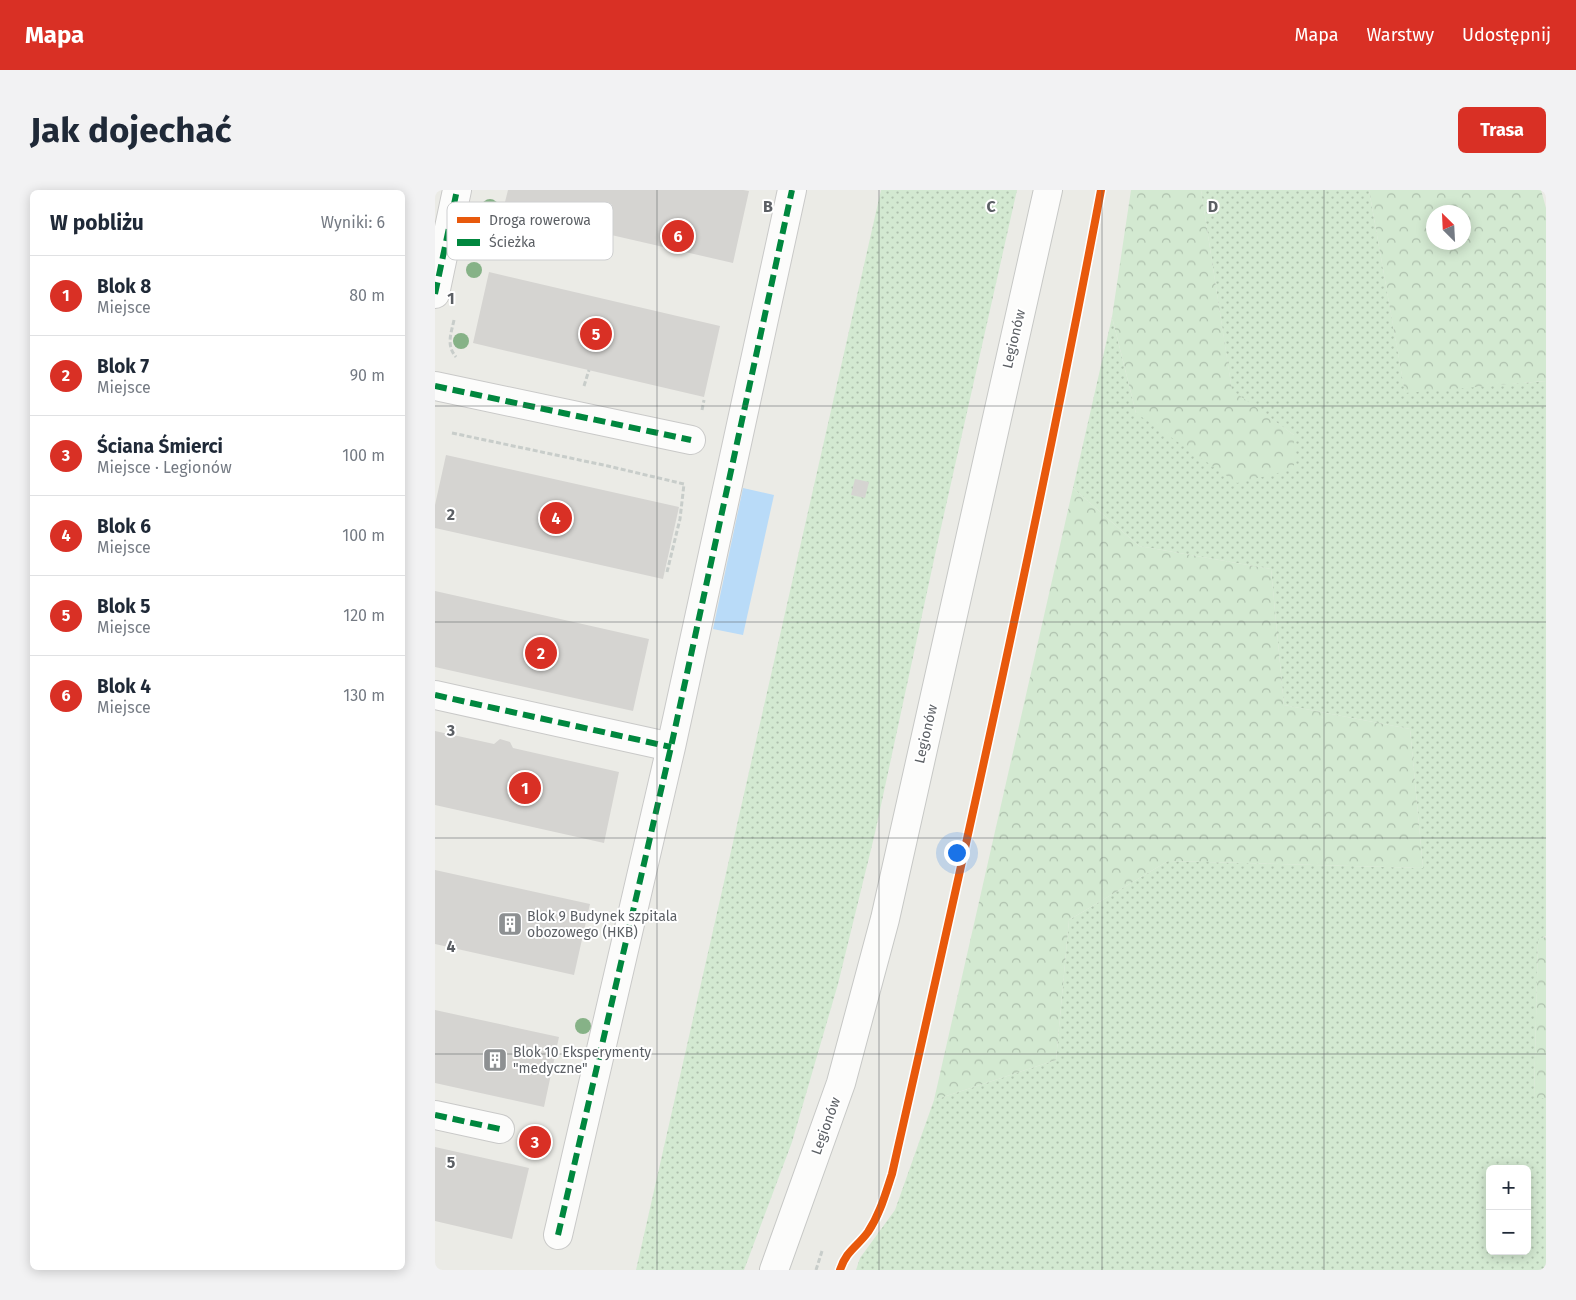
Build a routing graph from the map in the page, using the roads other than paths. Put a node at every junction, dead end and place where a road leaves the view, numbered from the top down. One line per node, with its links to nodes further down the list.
1 (793, 190): 8 (street)
2 (1048, 190): 12 (street, Legionów)
3 (447, 237): 4 (street)
4 (435, 294)
5 (435, 386): 6 (street)
6 (691, 440)
7 (435, 696): 8 (street)
8 (671, 747): 11 (street)
9 (435, 1115): 10 (street)
10 (500, 1129)
11 (557, 1235)
12 (775, 1270)

